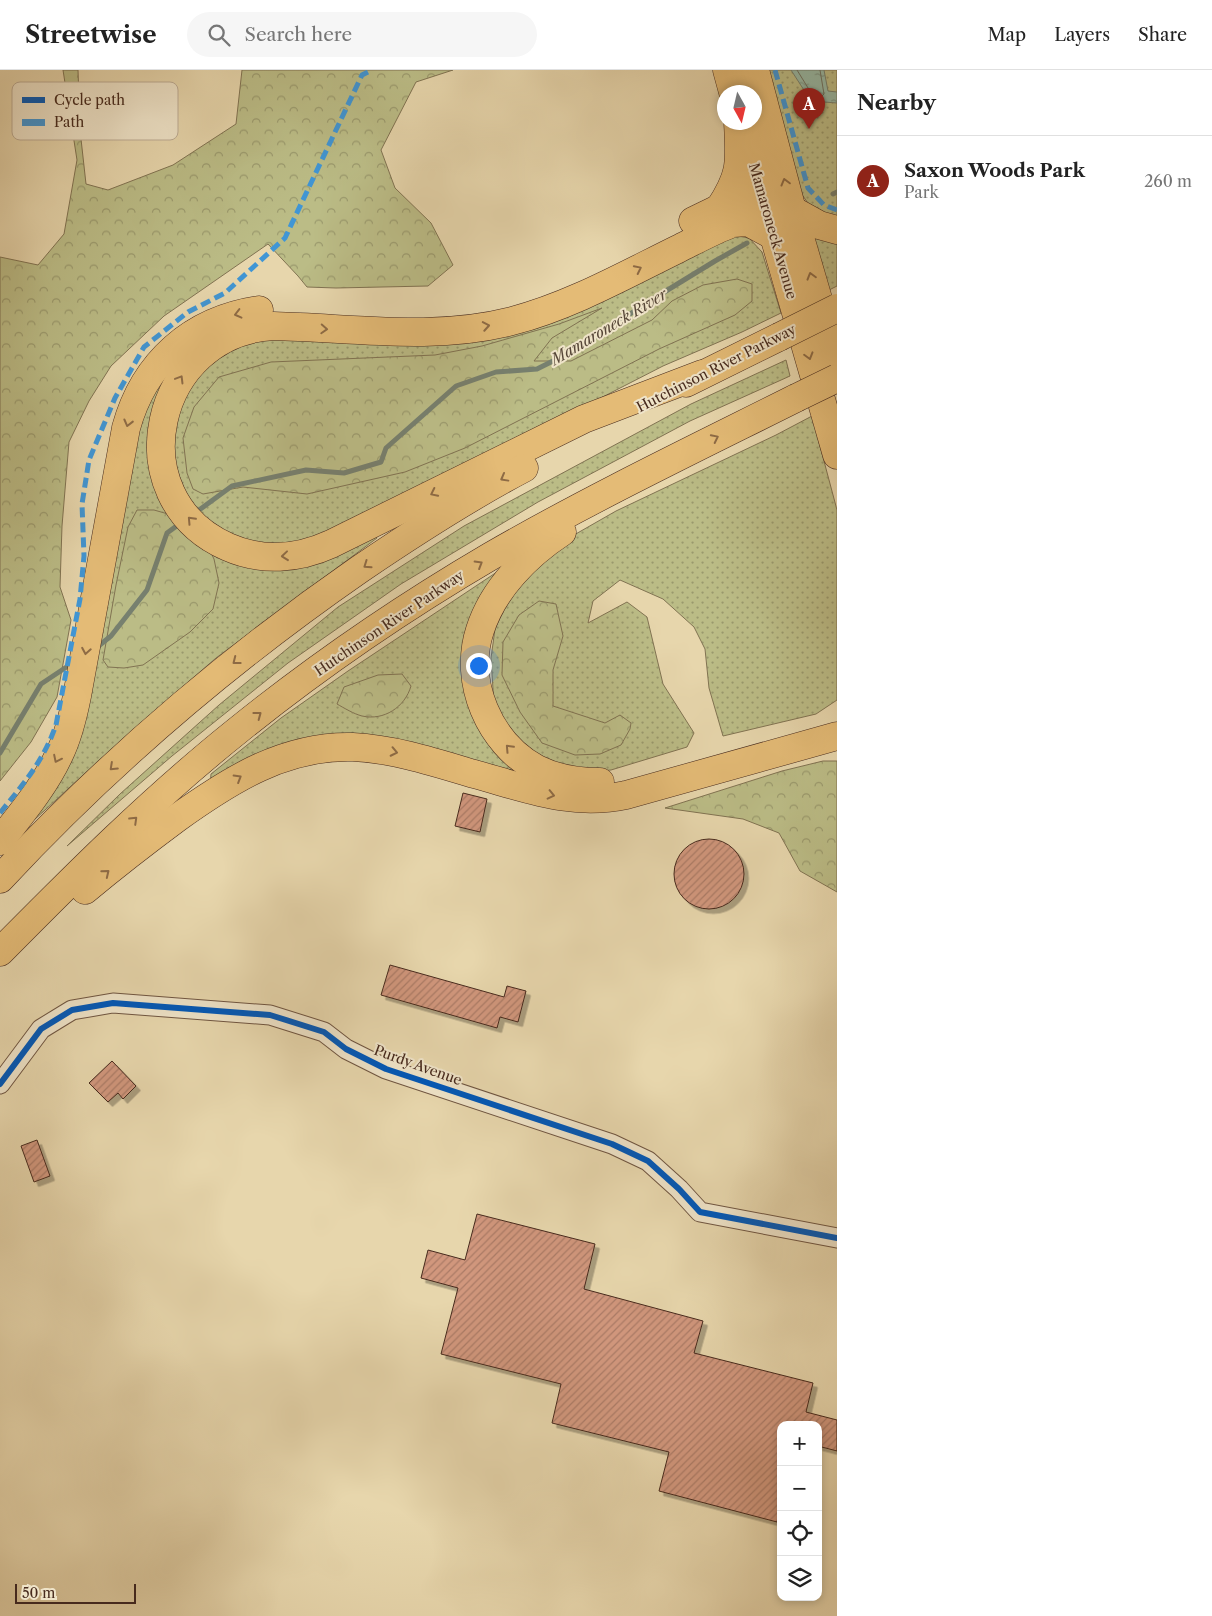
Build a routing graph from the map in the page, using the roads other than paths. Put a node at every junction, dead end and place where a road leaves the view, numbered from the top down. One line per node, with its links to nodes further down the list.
1 (727, 70): 3 (main road)
2 (755, 70): 8 (main road, Mamaroneck Avenue, one-way to 2)
3 (731, 85)
4 (740, 130): 7 (main road)
5 (743, 130): 6 (main road, Mamaroneck Avenue)
6 (766, 204): 7 (main road); 8 (main road); 10 (main road, Mamaroneck Avenue)
7 (719, 208): 19 (main road, one-way to 19)
8 (792, 210): 9 (main road); 12 (main road, Mamaroneck Avenue, one-way to 8)
9 (837, 230)
10 (774, 236): 13 (main road, one-way to 10); 15 (main road, Mamaroneck Avenue, one-way to 15)
11 (837, 308): 13 (main road, Hutchinson River Parkway, bridge)
12 (837, 364)
13 (702, 374): 20 (main road, Hutchinson River Parkway, one-way to 20)
14 (837, 378): 16 (main road, Hutchinson River Parkway, one-way to 14, bridge)
15 (837, 455)
16 (671, 460): 17 (main road, one-way to 16); 21 (main road, Hutchinson River Parkway, one-way to 16)
17 (837, 715)
18 (837, 736): 22 (main road, one-way to 18)
19 (0, 841)
20 (0, 879)
21 (0, 952)
22 (0, 958)
23 (0, 1084): 24 (street, Purdy Avenue)
24 (837, 1238)

